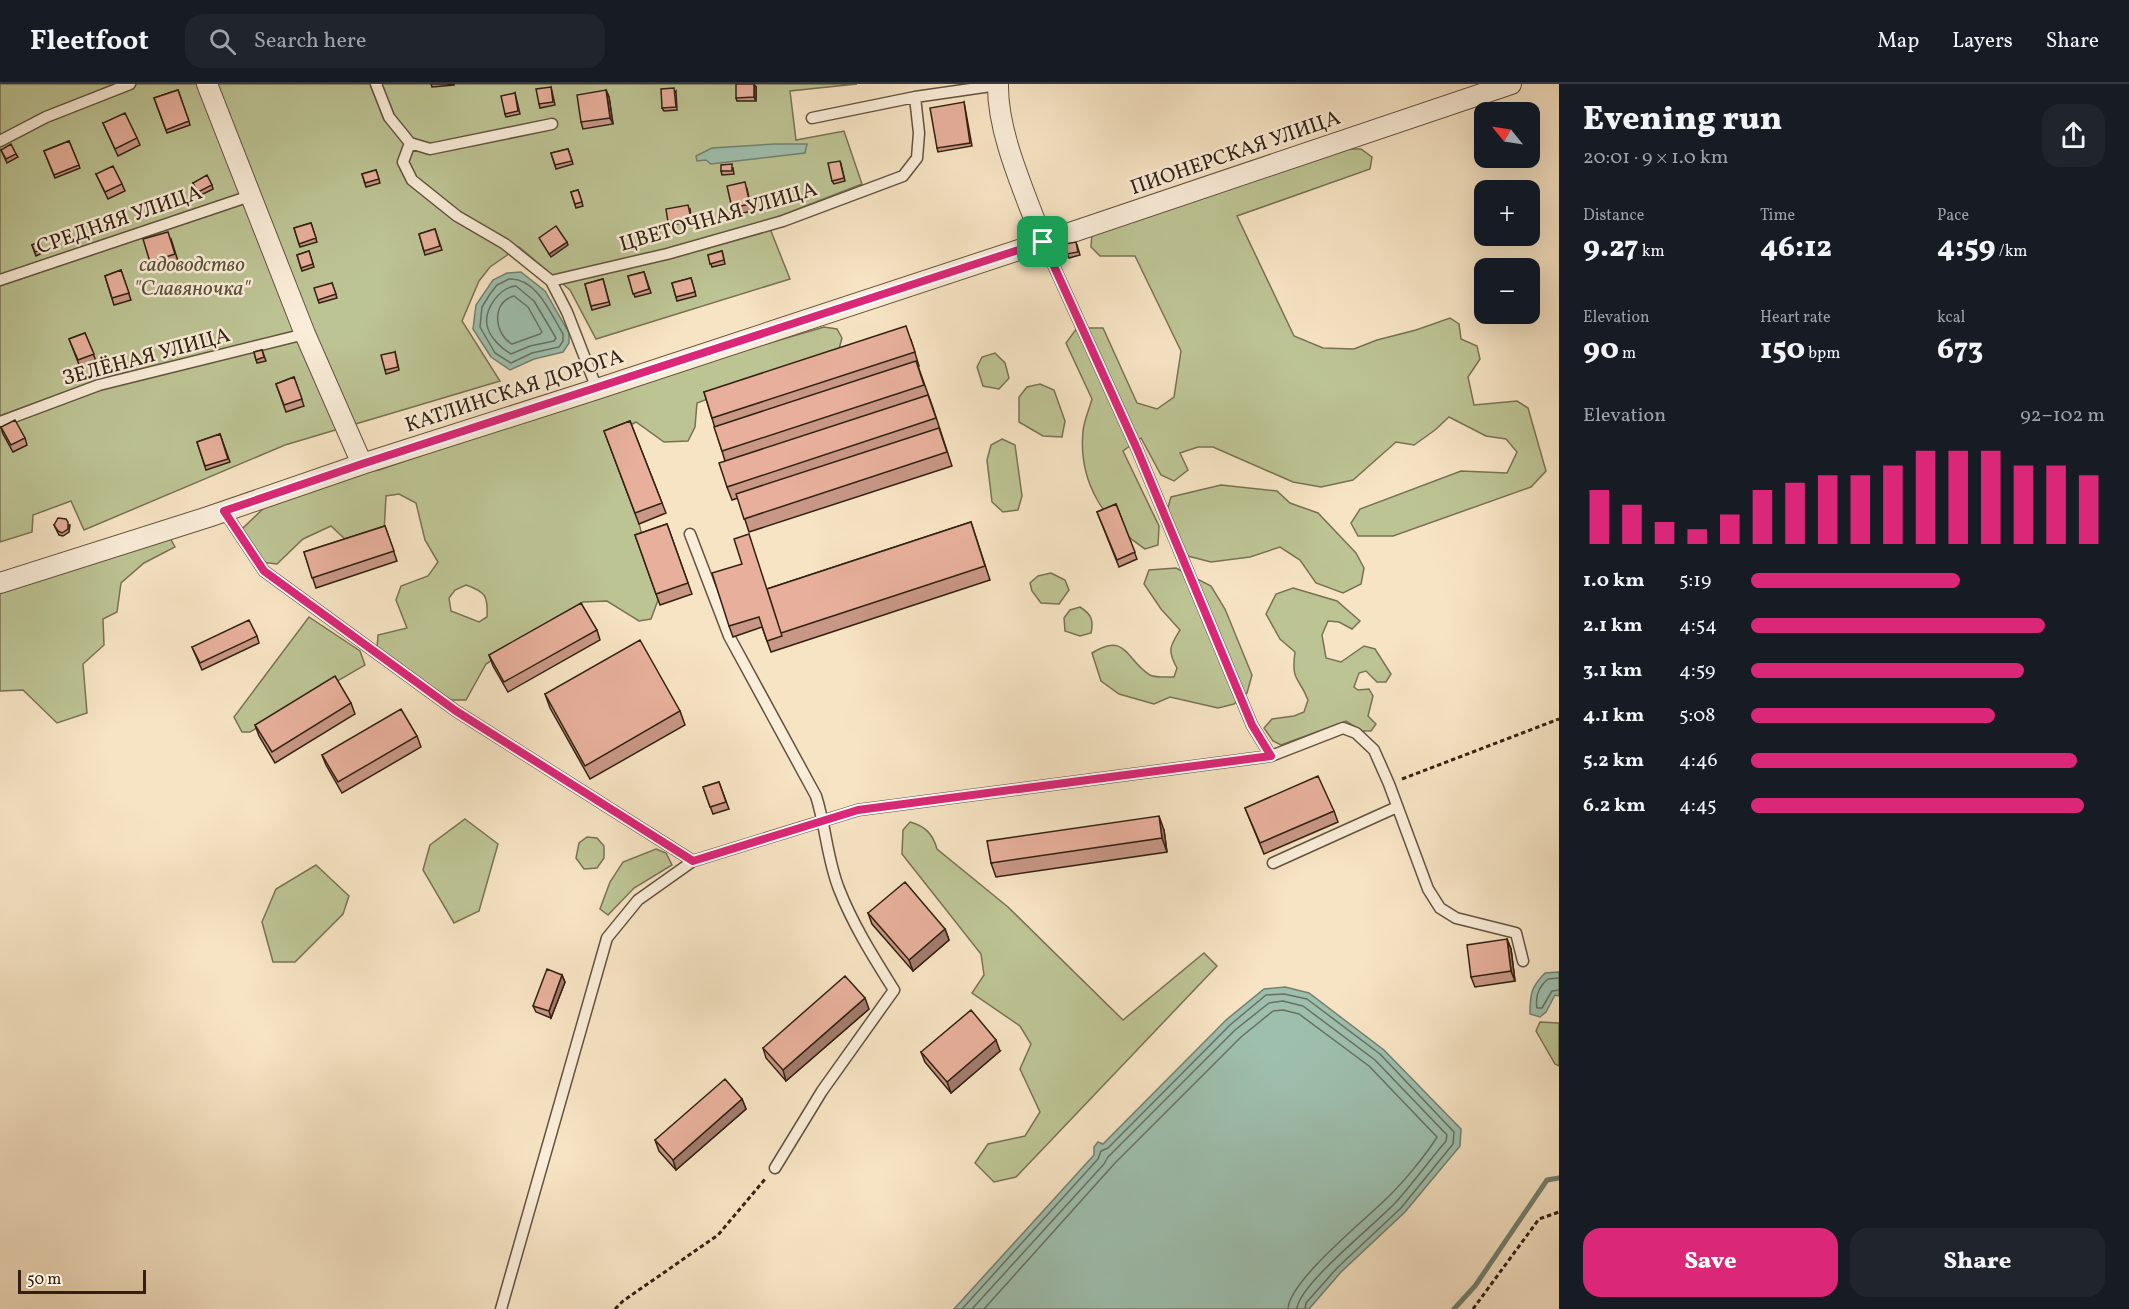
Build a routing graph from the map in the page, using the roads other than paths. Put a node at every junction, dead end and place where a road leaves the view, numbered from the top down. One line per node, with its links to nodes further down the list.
1 (130, 84): 9 (lane)
2 (207, 84): 11 (street)
3 (376, 84): 10 (lane)
4 (998, 84): 6 (lane); 12 (street)
5 (1511, 84): 12 (street, ПИОНЕРСКАЯ УЛИЦА)
6 (915, 97): 7 (lane); 14 (lane, ЦВЕТОЧНАЯ УЛИЦА)
7 (812, 118)
8 (552, 124): 10 (lane)
9 (0, 141)
10 (410, 143): 14 (lane)
11 (250, 196): 13 (lane, СРЕДНЯЯ УЛИЦА); 15 (street)
12 (1043, 242): 16 (street, КАТЛИНСКАЯ ДОРОГА); 22 (lane)
13 (0, 280)
14 (551, 281): 16 (lane)
15 (305, 334): 17 (lane, ЗЕЛЁНАЯ УЛИЦА); 18 (street)
16 (597, 389): 18 (street, КАТЛИНСКАЯ ДОРОГА)
17 (0, 422)
18 (362, 464): 19 (street, КАТЛИНСКАЯ ДОРОГА)
19 (224, 511): 21 (street, КАТЛИНСКАЯ ДОРОГА); 25 (lane)
20 (690, 534): 24 (lane)
21 (0, 583)
22 (1271, 756): 23 (lane); 24 (lane)
23 (1397, 807): 26 (lane); 27 (lane)
24 (824, 821): 25 (lane); 28 (lane)
25 (693, 861): 29 (lane)
26 (1273, 863)
27 (1523, 961)
28 (775, 1167)
29 (501, 1309)

